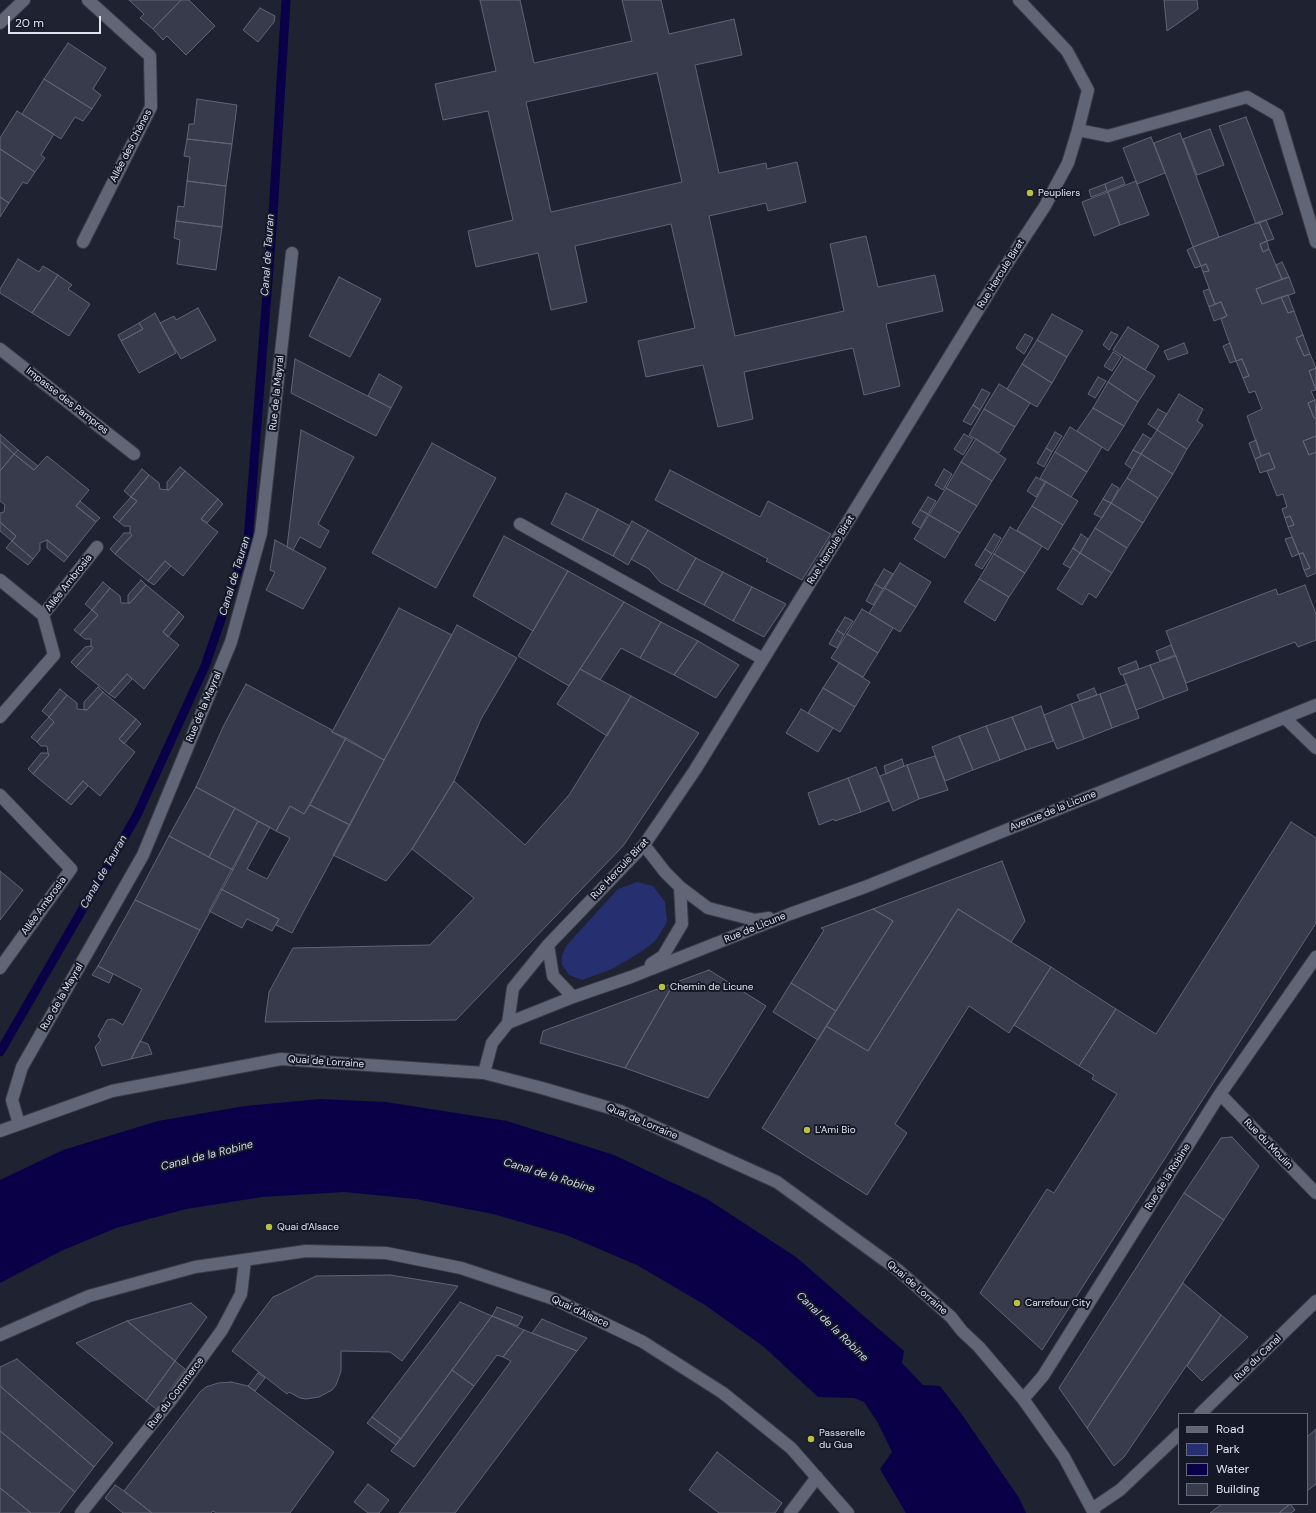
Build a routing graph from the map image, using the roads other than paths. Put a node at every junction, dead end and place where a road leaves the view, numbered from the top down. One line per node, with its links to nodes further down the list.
1 (24, 0): 4 (street)
2 (88, 0): 6 (street, Allée des Chênes)
3 (1019, 0): 5 (street, Rue Hercule Birat)
4 (0, 23)
5 (1078, 130): 7 (street); 15 (street, Rue Hercule Birat)
6 (83, 242)
7 (1316, 242)
8 (292, 253): 32 (street, Rue de la Mayral)
9 (0, 348): 10 (street, Impasse des Pampres)
10 (134, 454)
11 (520, 524): 15 (street)
12 (97, 547): 14 (street, Allée Ambrosia)
13 (0, 580): 14 (street)
14 (43, 615): 17 (street, Allée Ambrosia)
15 (763, 659): 21 (street, Rue Hercule Birat)
16 (1316, 705): 18 (street, Avenue de la Licune)
17 (0, 717)
18 (1285, 718): 19 (street); 23 (street, Avenue de la Licune)
19 (1316, 748)
20 (0, 795): 26 (street, Allée Ambrosia)
21 (644, 845): 22 (street, Rue de Licune); 24 (street, Rue Hercule Birat)
22 (680, 887): 23 (street, Rue de Licune); 27 (street, Rue de Licune)
23 (790, 914): 27 (street, Rue de Licune)
24 (548, 945): 28 (street); 29 (street, Rue Hercule Birat)
25 (1316, 956): 31 (street, Rue de la Robine)
26 (0, 968)
27 (631, 977): 28 (street, Rue de Licune)
28 (573, 997): 29 (street, Rue de Licune)
29 (508, 1023): 30 (street)
30 (484, 1073): 32 (street, Quai de Lorraine); 38 (street, Quai de Lorraine)
31 (1220, 1094): 34 (street, Rue du Moulin); 38 (street, Rue de la Robine)
32 (19, 1124): 33 (street, Quai de Lorraine)
33 (0, 1131)
34 (1316, 1193)
35 (245, 1261): 37 (street, Quai d'Alsace); 41 (street, Quai d'Alsace); 43 (street, Rue du Commerce)
36 (1316, 1301): 39 (street, Rue du Canal)
37 (0, 1335)
38 (1022, 1399): 42 (street, Quai de Lorraine)
39 (1201, 1413)
40 (1178, 1435): 42 (street)
41 (817, 1477): 44 (street); 45 (street, Quai d'Alsace)
42 (1093, 1511)
43 (82, 1513)
44 (790, 1513)
45 (848, 1513)

